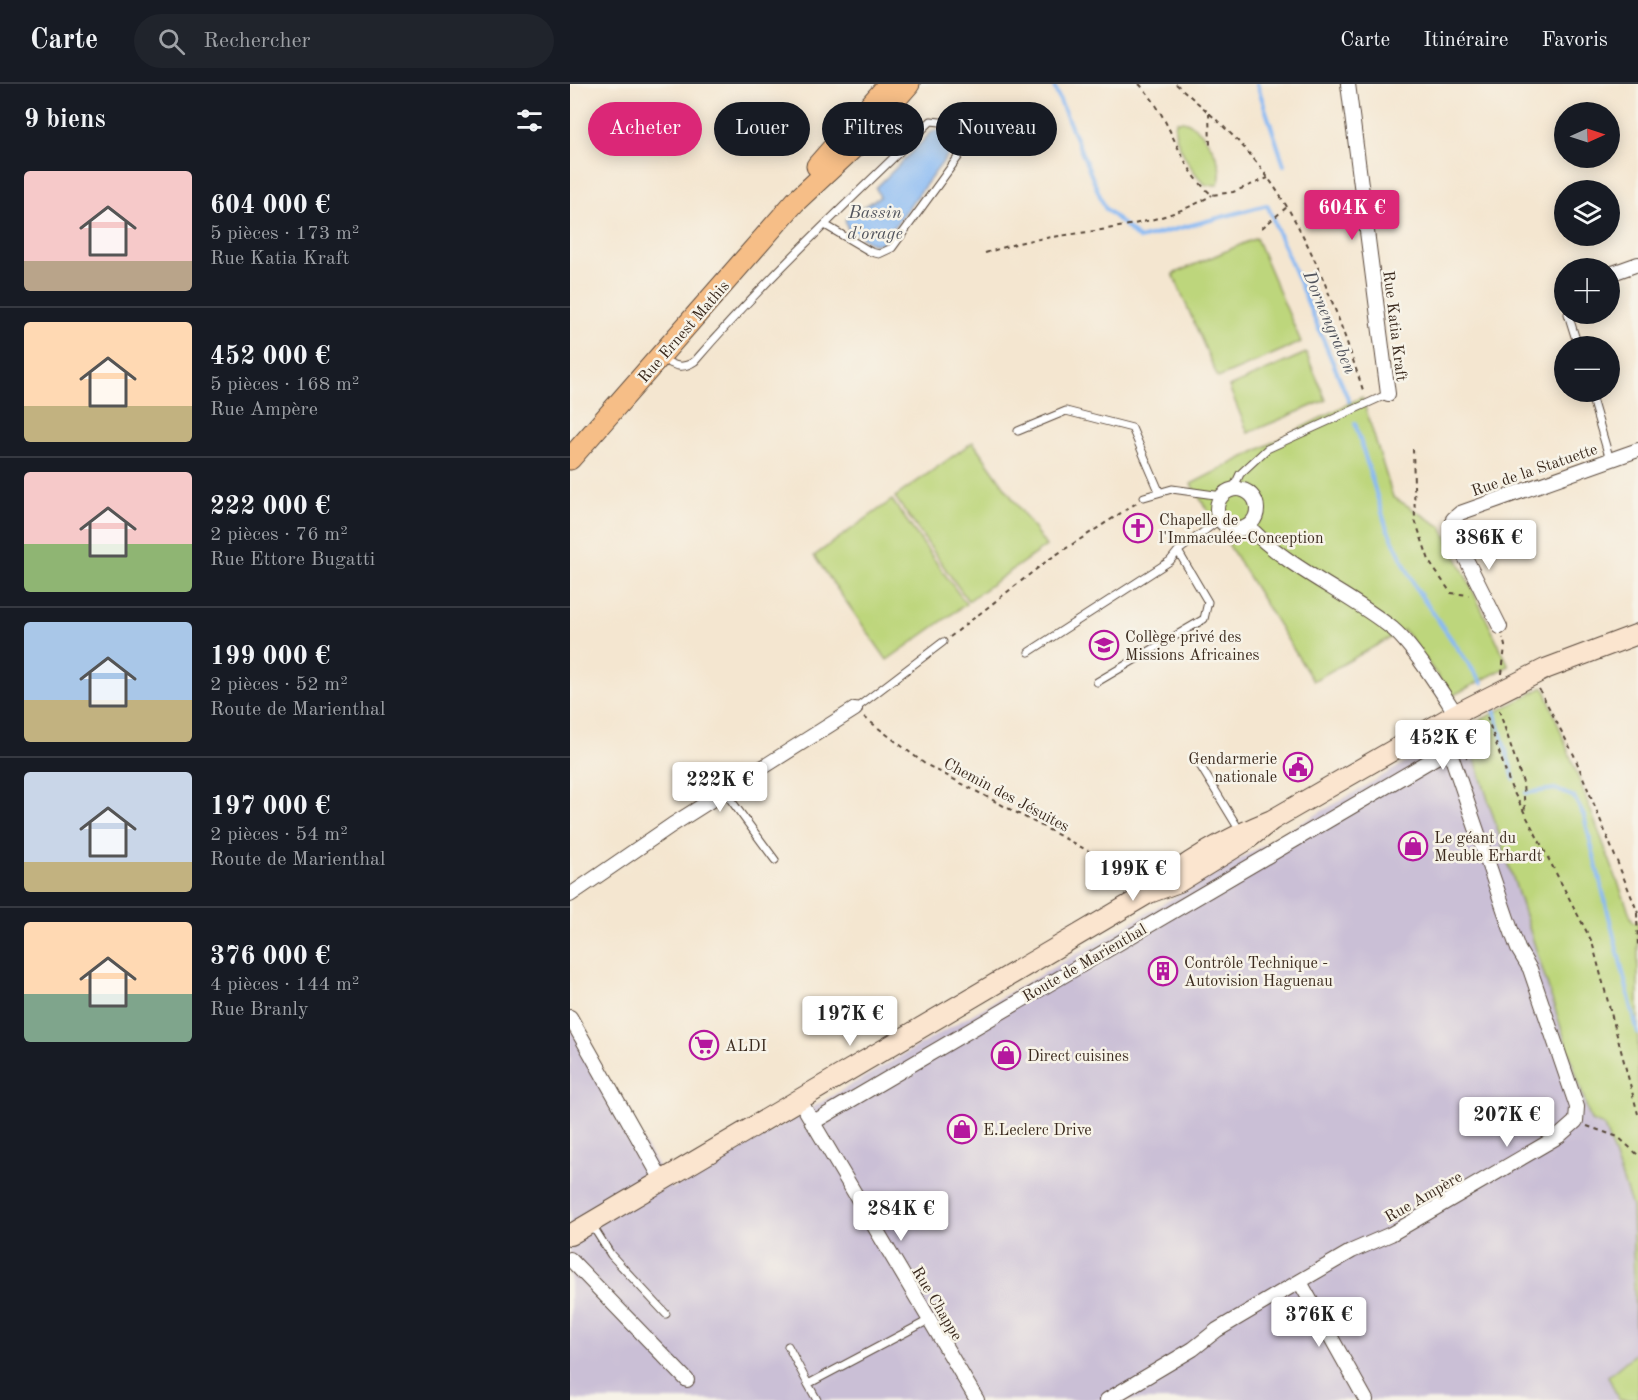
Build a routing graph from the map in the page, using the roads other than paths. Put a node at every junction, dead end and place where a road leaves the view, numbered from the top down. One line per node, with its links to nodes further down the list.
1 (1348, 84): 7 (street, Rue Katia Kraft)
2 (900, 86): 6 (main road, Rue Ernest Mathis)
3 (825, 225): 3 (lane); 6 (lane)
4 (1638, 264): 5 (street)
5 (1620, 270)
6 (659, 357): 11 (main road, Rue Ernest Mathis)
7 (1388, 394): 14 (lane)
8 (1593, 402): 12 (lane)
9 (1018, 432): 13 (lane)
10 (1638, 450): 12 (street, Rue de la Statuette)
11 (570, 459)
12 (1610, 460): 19 (street, Rue de la Statuette)
13 (1159, 491): 14 (lane); 15 (lane)
14 (1227, 493): 16 (street); 17 (street)
15 (1144, 497)
16 (1220, 520): 17 (street); 18 (lane)
17 (1248, 526): 25 (street)
18 (1178, 551): 22 (lane); 23 (lane)
19 (1500, 627)
20 (1638, 634): 25 (street, Route de Marienthal)
21 (943, 642): 24 (lane)
22 (1029, 652)
23 (1097, 682)
24 (855, 709): 28 (street)
25 (1457, 719): 26 (street); 29 (street, Route de Marienthal)
26 (1450, 749): 34 (street, Route de Marienthal); 39 (street, Rue Ampère)
27 (1198, 762): 29 (lane)
28 (725, 792): 30 (lane); 31 (street)
29 (1244, 836): 33 (street, Route de Marienthal)
30 (775, 860)
31 (570, 895)
32 (570, 1017): 35 (street)
33 (799, 1099): 34 (street, Rue Chappe); 35 (street, Route de Marienthal)
34 (812, 1123): 41 (street, Rue Chappe)
35 (662, 1180): 36 (street, Route de Marienthal)
36 (590, 1223): 37 (street, Route de Marienthal); 40 (lane)
37 (570, 1235)
38 (570, 1259): 43 (street)
39 (1300, 1282): 47 (street, Rue Ampère); 48 (street)
40 (666, 1314)
41 (929, 1320): 44 (lane); 46 (street, Rue Chappe)
42 (788, 1346): 44 (lane)
43 (687, 1380)
44 (808, 1384): 45 (lane)
45 (817, 1400)
46 (977, 1400)
47 (1107, 1400)
48 (1366, 1400)

